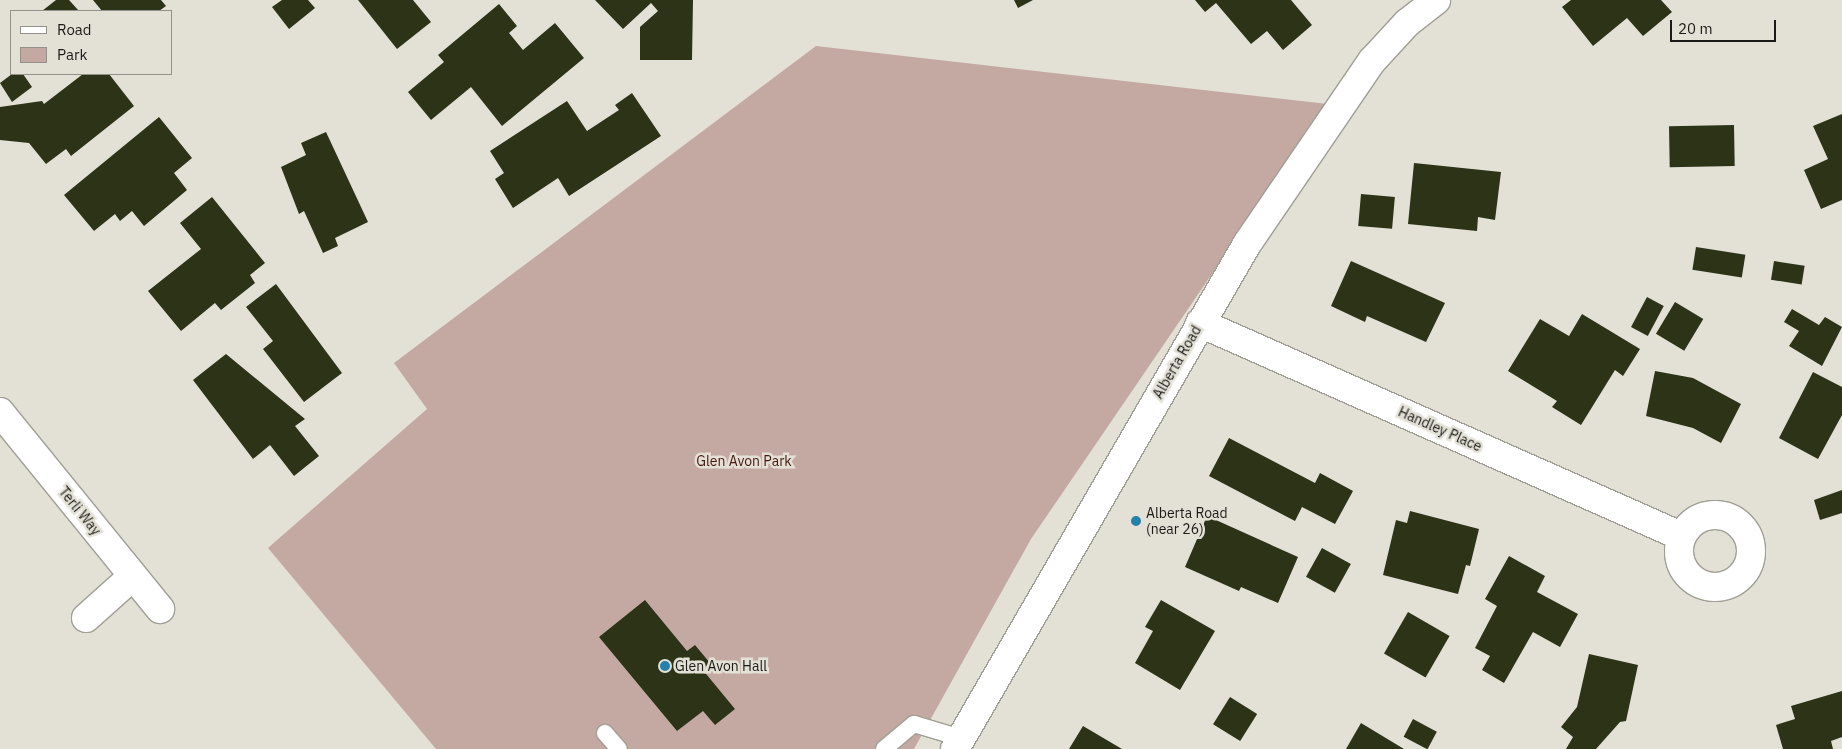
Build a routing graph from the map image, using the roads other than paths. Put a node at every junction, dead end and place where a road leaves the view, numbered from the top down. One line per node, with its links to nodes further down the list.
1 (1436, 0): 2 (street, Alberta Road)
2 (1200, 322): 4 (street, Handley Place); 9 (street, Alberta Road)
3 (0, 412): 5 (street, Terli Way)
4 (1681, 536)
5 (133, 576): 6 (street, Terli Way); 7 (street)
6 (160, 609)
7 (86, 618)
8 (604, 733): 10 (lane)
9 (958, 743): 11 (lane)
10 (619, 749)
11 (884, 749)

